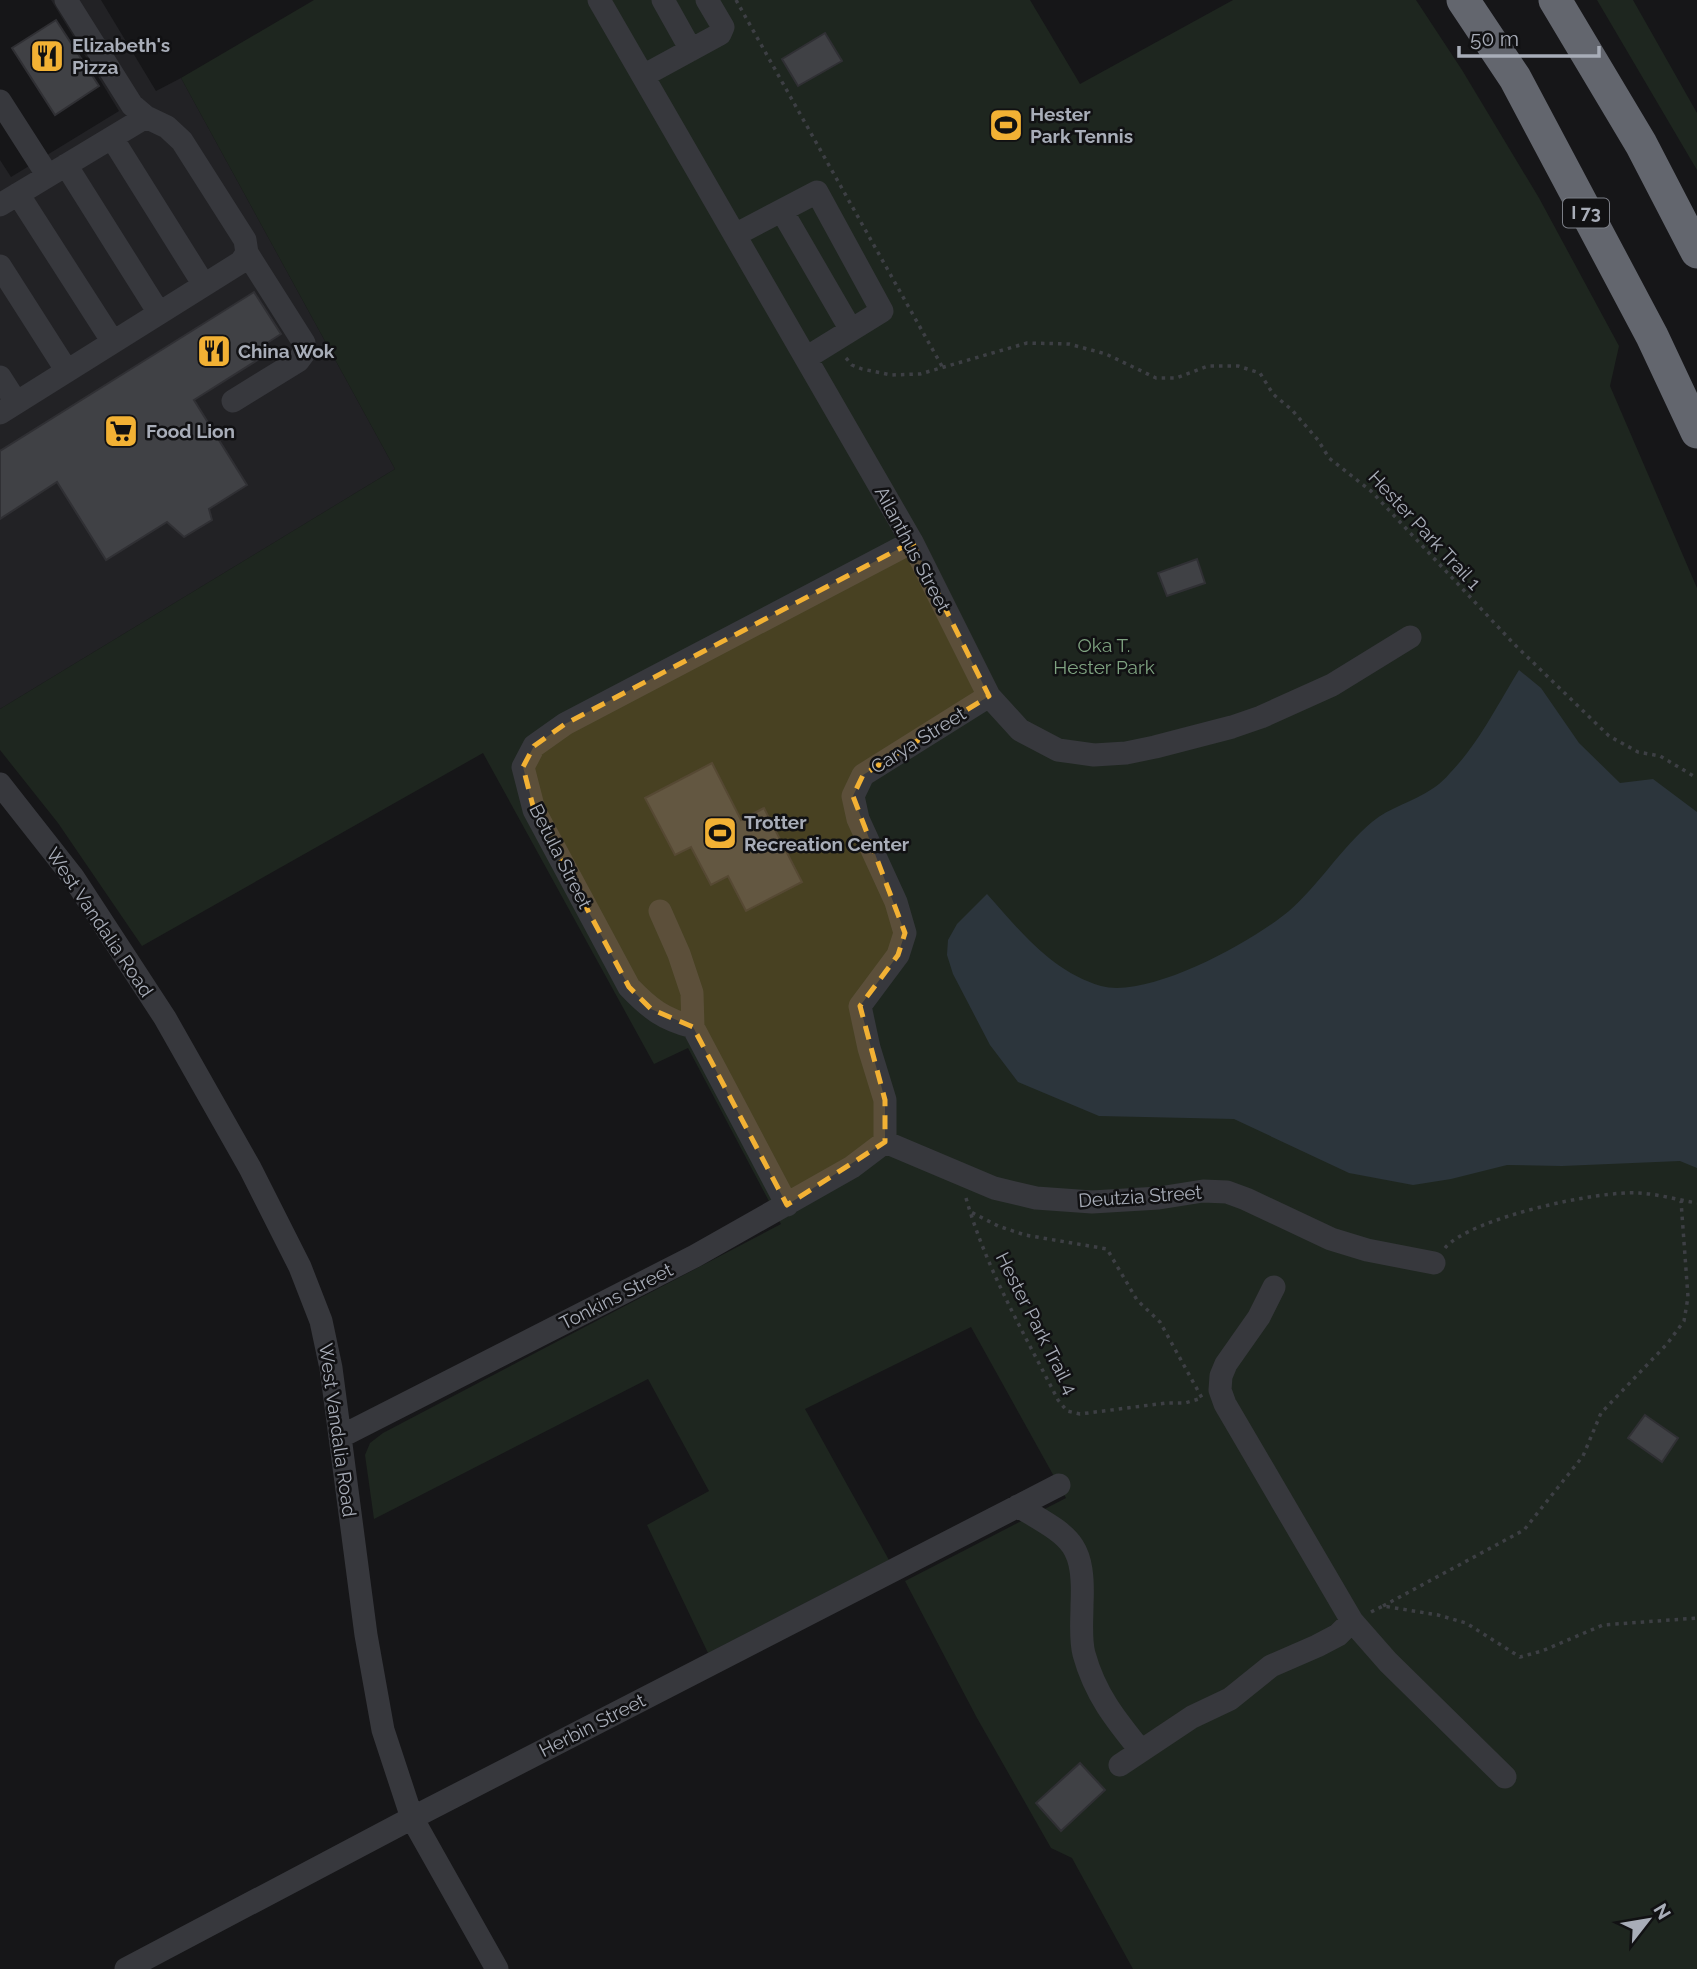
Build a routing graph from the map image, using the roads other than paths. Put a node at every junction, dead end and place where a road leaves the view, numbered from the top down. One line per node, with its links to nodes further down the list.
1 (66, 0): 10 (street)
2 (599, 0): 8 (street, Ailanthus Street)
3 (663, 0): 7 (street)
4 (707, 0): 7 (street)
5 (1463, 0): 28 (highway, I 73)
6 (1555, 0): 16 (highway)
7 (691, 50): 8 (street)
8 (643, 76): 15 (street, Ailanthus Street)
9 (0, 101): 12 (street)
10 (146, 117): 11 (street); 17 (street)
11 (112, 138): 12 (street); 19 (street)
12 (57, 170): 13 (street); 20 (street)
13 (9, 200): 22 (street)
14 (782, 211): 15 (street); 21 (street); 21 (street)
15 (735, 235): 23 (street, Ailanthus Street)
16 (1697, 252)
17 (247, 253): 19 (street); 26 (street)
18 (0, 266): 24 (street)
19 (204, 285): 20 (street)
20 (159, 313): 22 (street)
21 (851, 330): 23 (street)
22 (113, 342): 24 (street)
23 (806, 358): 29 (street, Ailanthus Street)
24 (66, 371): 27 (street)
25 (0, 377): 27 (street)
26 (233, 401)
27 (8, 408)
28 (1697, 432)
29 (912, 542): 31 (street, Ailanthus Street); 34 (street, Betula Street)
30 (1410, 637): 31 (street, Ailanthus Street)
31 (989, 696): 35 (street, Carya Street)
32 (0, 784): 39 (street, West Vandalia Road)
33 (660, 911): 34 (street)
34 (693, 1027): 36 (street)
35 (885, 1142): 36 (street, Tonkins Street); 37 (street, Deutzia Street)
36 (787, 1205): 39 (street, Tonkins Street)
37 (1434, 1263)
38 (1274, 1287): 42 (street)
39 (340, 1437): 46 (street, West Vandalia Road)
40 (1059, 1485): 41 (street, Herbin Street)
41 (1018, 1506): 43 (street); 46 (street, Herbin Street)
42 (1352, 1620): 43 (street); 45 (street)
43 (1141, 1751): 44 (street)
44 (1119, 1765)
45 (1505, 1777)
46 (412, 1818): 47 (street, Herbin Street); 48 (street, West Vandalia Road)
47 (126, 1969)
48 (497, 1969)

